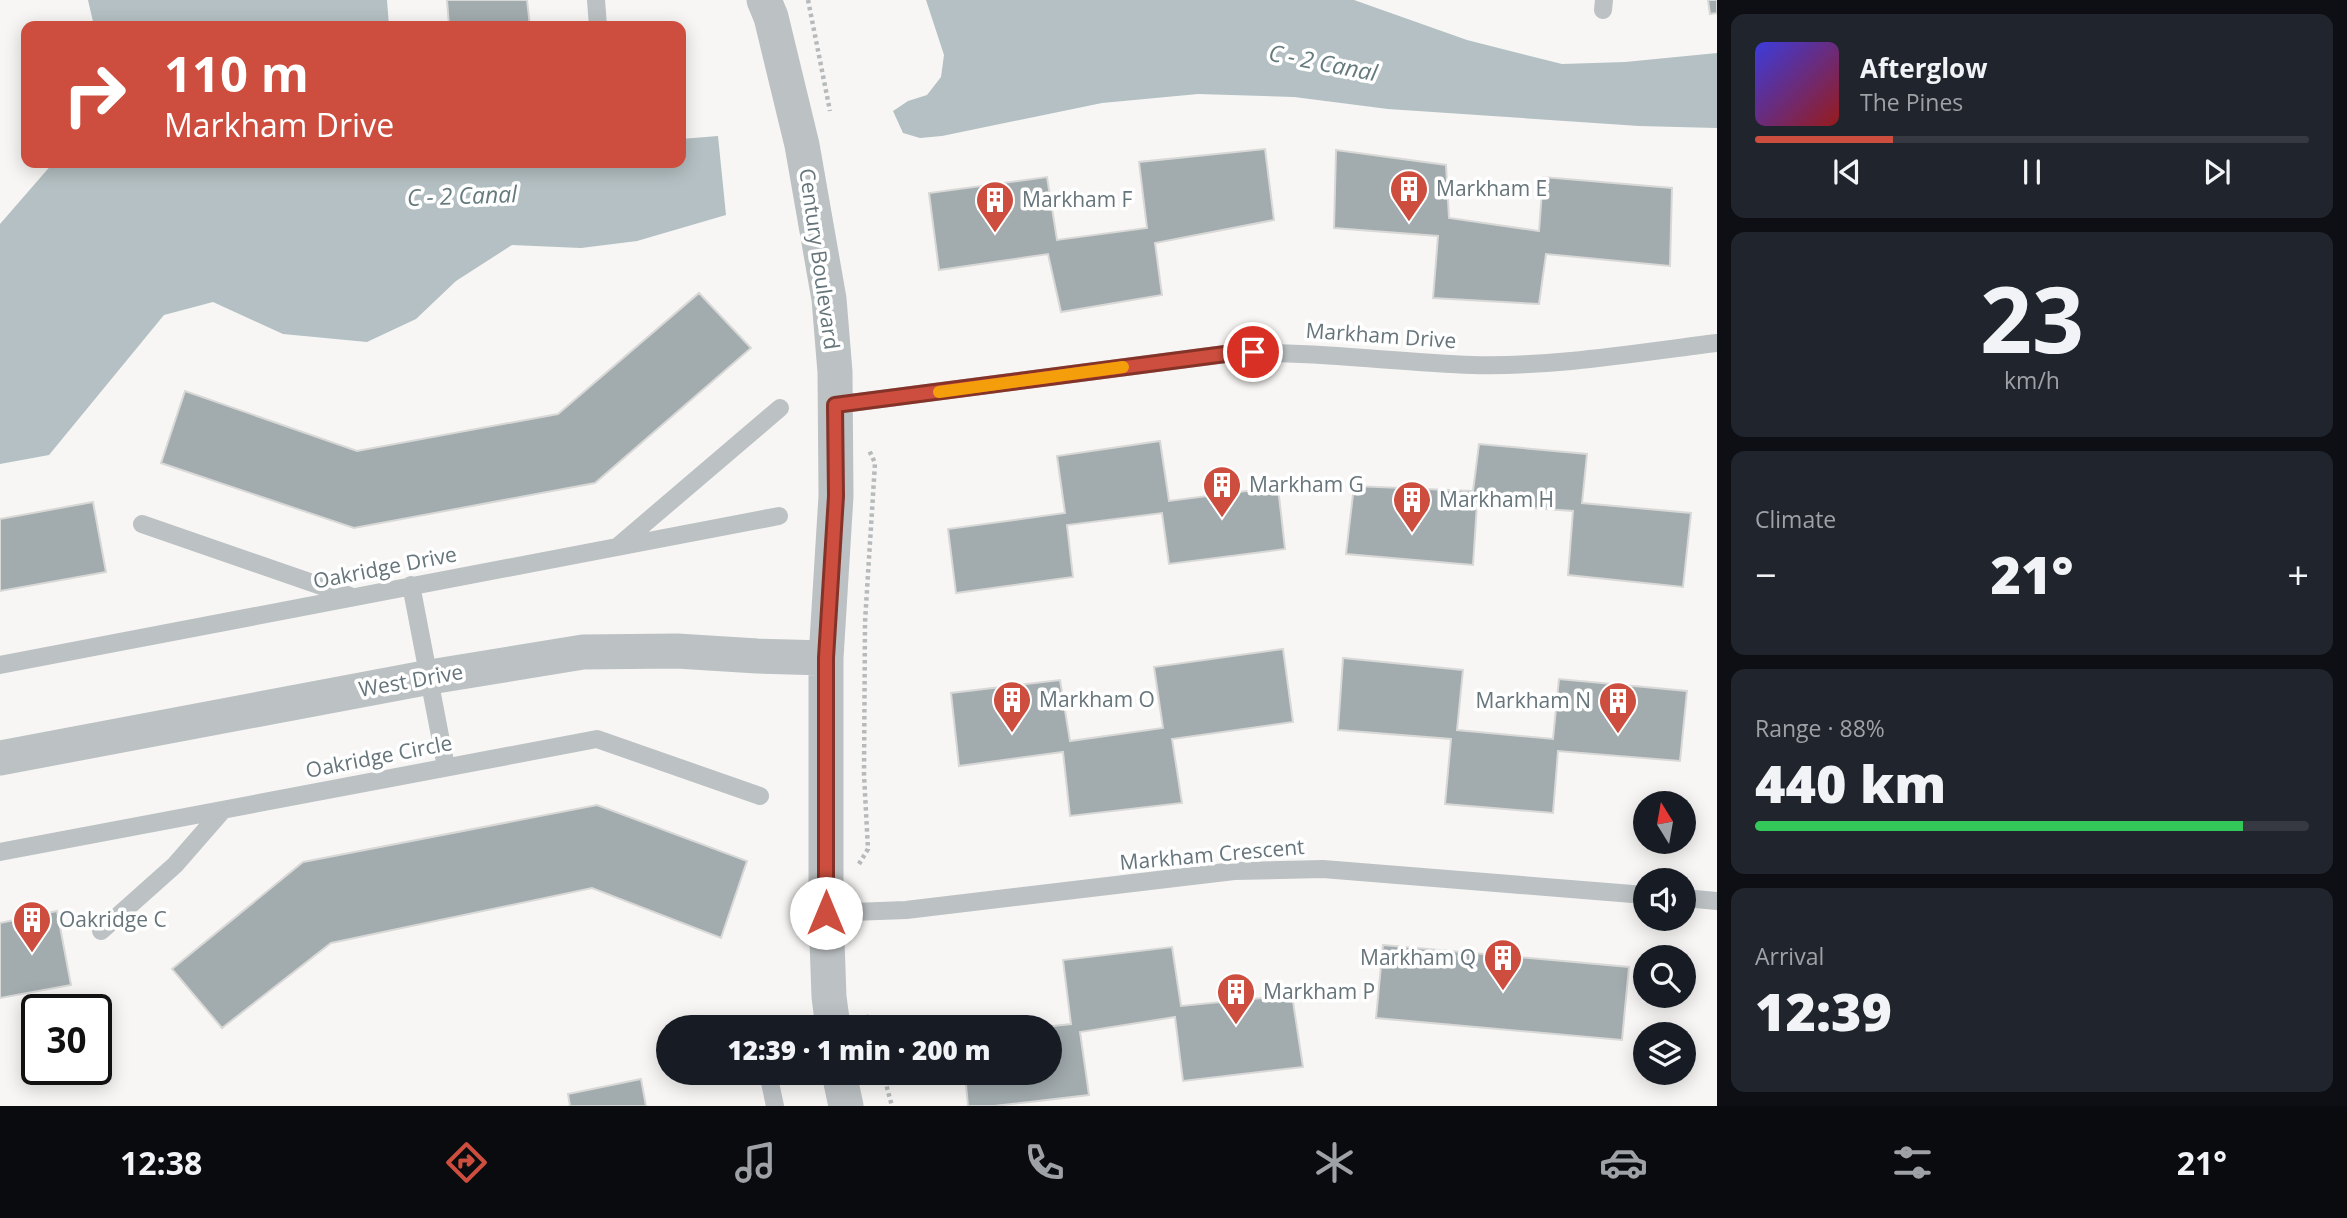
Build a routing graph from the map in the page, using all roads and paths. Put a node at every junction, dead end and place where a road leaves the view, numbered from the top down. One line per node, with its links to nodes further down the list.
1 (596, 0): 3 (lane)
2 (764, 0): 5 (street, Century Boulevard)
3 (598, 21)
4 (1717, 343): 5 (lane, Markham Drive)
5 (835, 405): 13 (street, Century Boulevard)
6 (780, 408): 9 (lane)
7 (779, 516): 9 (lane, Oakridge Drive)
8 (142, 524): 11 (lane)
9 (615, 549): 10 (lane, Oakridge Drive)
10 (411, 585): 11 (lane, Oakridge Drive); 15 (lane)
11 (352, 597): 14 (lane, Oakridge Drive)
12 (866, 622): 21 (path)
13 (826, 658): 15 (street, West Drive); 25 (street, Century Boulevard)
14 (0, 665)
15 (429, 677): 16 (street, West Drive); 17 (lane)
16 (0, 758)
17 (446, 767): 18 (lane, Oakridge Circle); 19 (lane, Oakridge Circle)
18 (760, 796)
19 (223, 810): 20 (lane, Oakridge Circle); 26 (lane)
20 (0, 852)
21 (856, 868)
22 (1633, 894): 25 (lane, Markham Crescent)
23 (1696, 899): 24 (lane)
24 (1717, 901)
25 (826, 913): 27 (street, Century Boulevard)
26 (101, 931)
27 (831, 1015)
28 (771, 1085): 30 (lane)
29 (886, 1085): 31 (path)
30 (775, 1106)
31 (892, 1106)

